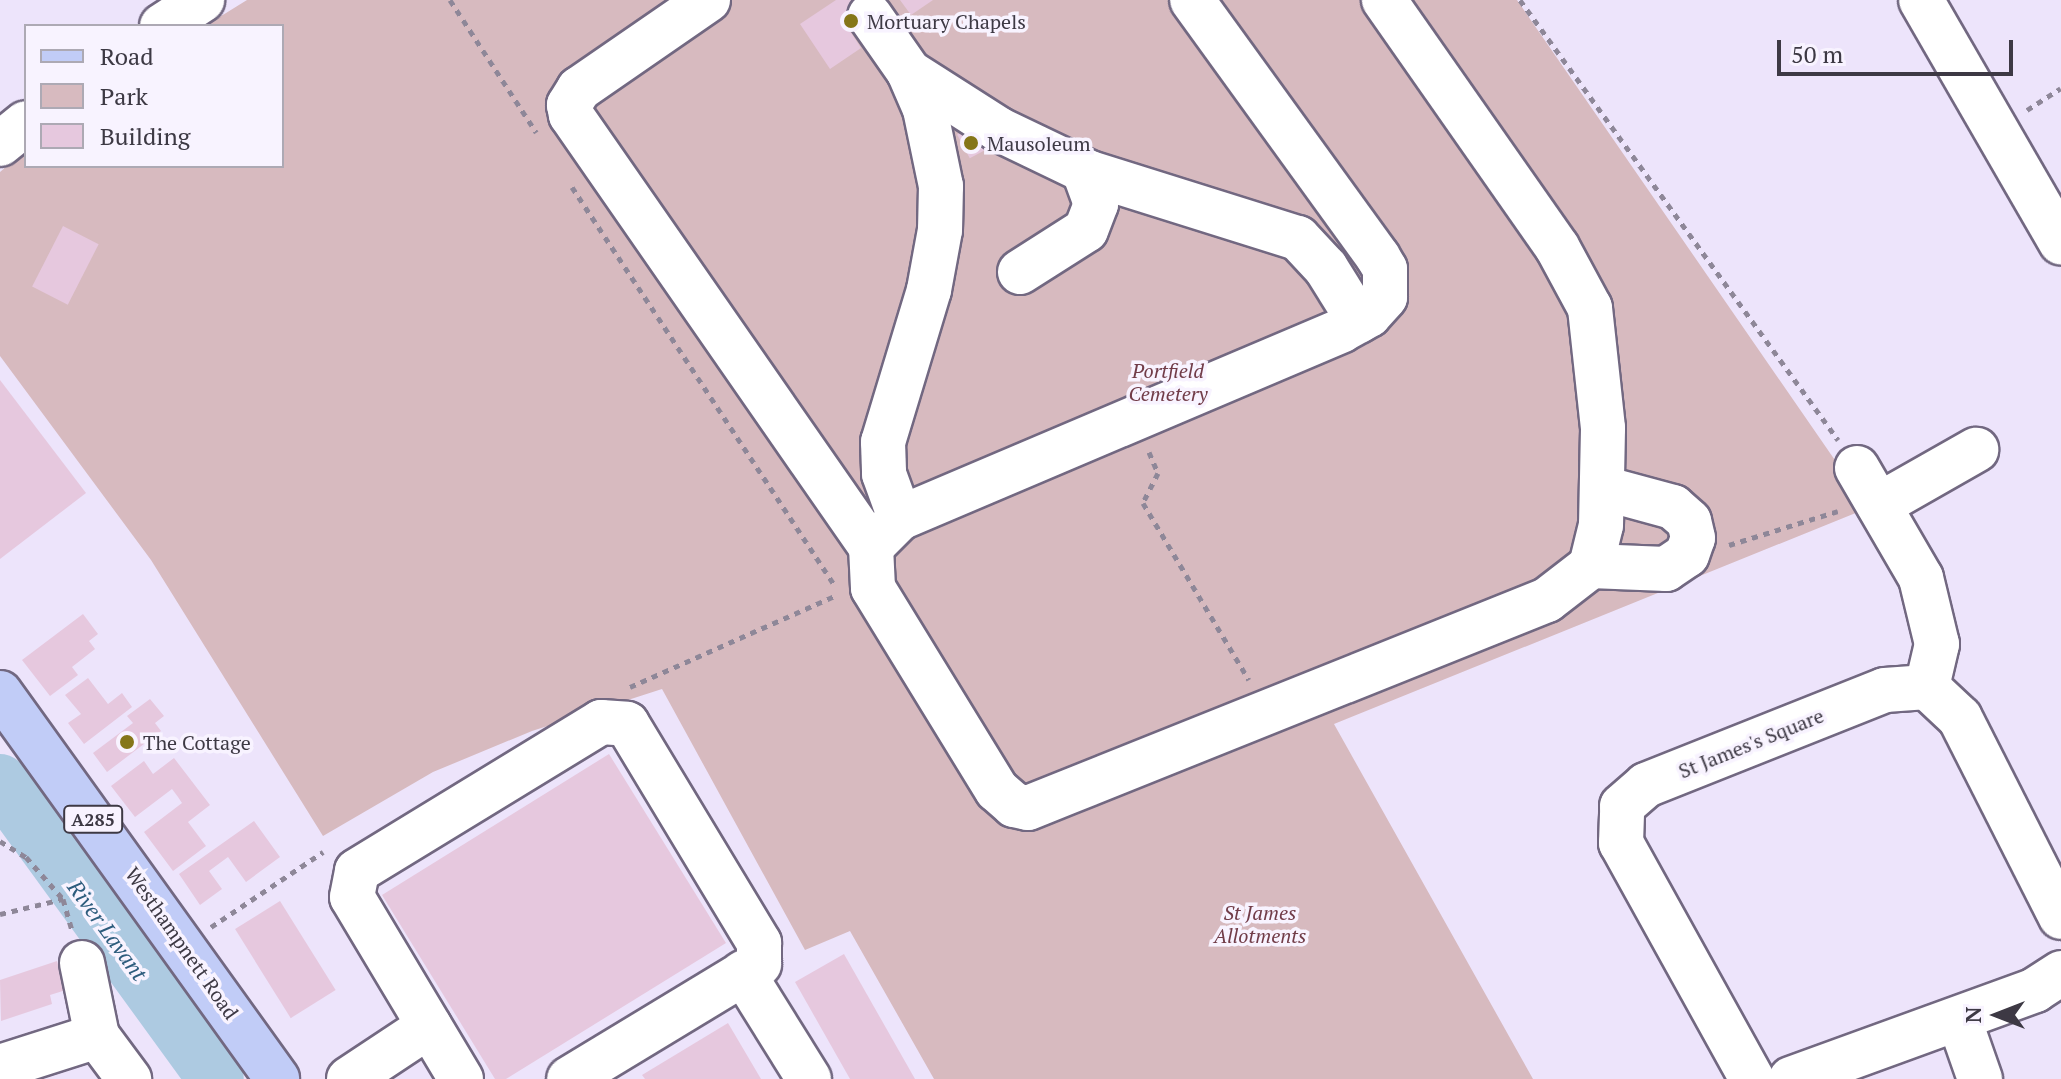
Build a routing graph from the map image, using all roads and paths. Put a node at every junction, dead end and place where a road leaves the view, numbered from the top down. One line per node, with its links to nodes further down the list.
1 (202, 0): 9 (street)
2 (450, 0): 12 (path)
3 (708, 0): 23 (street)
4 (1192, 0): 18 (street)
5 (1384, 0): 21 (street)
6 (1921, 0): 16 (street)
7 (1523, 1): 22 (path)
8 (870, 16): 10 (street)
9 (165, 24)
10 (909, 72): 14 (street); 23 (street)
11 (24, 125): 13 (street)
12 (543, 143)
13 (0, 144)
14 (1084, 171): 17 (street); 18 (street)
15 (568, 182): 26 (path)
16 (2061, 242)
17 (1020, 272)
18 (1359, 321): 19 (street)
19 (1135, 418): 23 (street); 29 (path)
20 (1976, 450): 22 (street)
21 (1603, 488): 24 (street); 25 (street)
22 (1871, 491): 24 (path); 27 (street)
23 (885, 533): 29 (street)
24 (1693, 538): 25 (street)
25 (1591, 566): 29 (street)
26 (654, 676)
27 (1927, 687): 32 (street); 46 (street, St James's Square)
28 (0, 693): 42 (main road, Westhampnett Road / A285)
29 (1266, 709)
30 (0, 841): 31 (path)
31 (0, 914)
32 (2061, 917)
33 (82, 963): 37 (street)
34 (743, 973): 38 (street); 40 (street); 45 (street)
35 (2061, 973): 36 (street)
36 (1959, 1019): 47 (street); 48 (street)
37 (97, 1036): 39 (street); 41 (street)
38 (410, 1050): 43 (street); 44 (street)
39 (0, 1067)
40 (586, 1074)
41 (129, 1079)
42 (277, 1079)
43 (349, 1079)
44 (461, 1079)
45 (809, 1079)
46 (1752, 1079)
47 (1791, 1079)
48 (1980, 1079)

